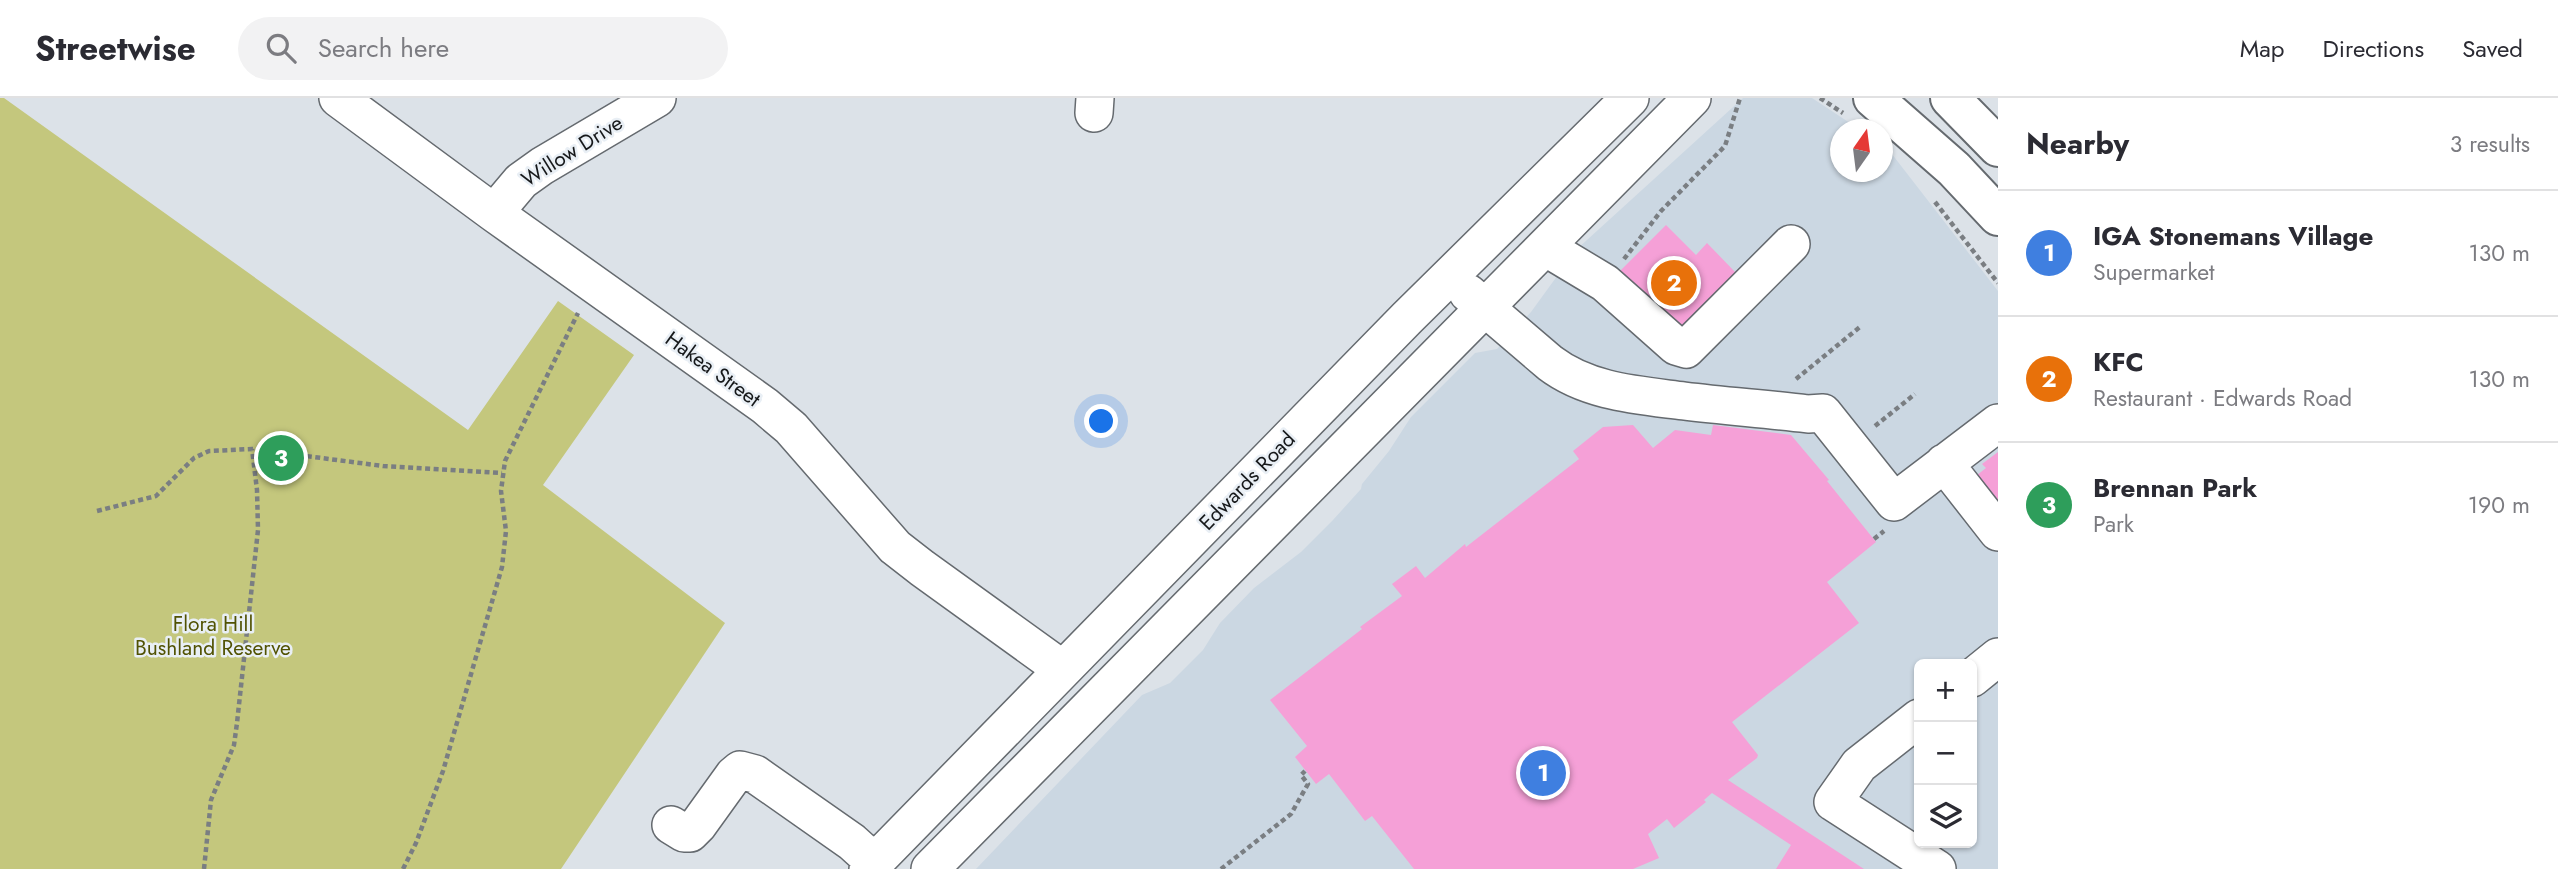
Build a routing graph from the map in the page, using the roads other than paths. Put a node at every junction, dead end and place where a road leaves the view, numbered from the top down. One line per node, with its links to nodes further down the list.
1 (338, 98): 8 (street, Hakea Street)
2 (657, 98): 8 (street, Willow Drive)
3 (1630, 98): 12 (street, Edwards Road)
4 (1692, 98): 11 (street)
5 (1873, 98): 9 (main road)
6 (1950, 98): 7 (main road)
7 (1998, 147)
8 (494, 213): 18 (street, Hakea Street)
9 (1998, 216)
10 (1791, 244): 11 (street)
11 (1545, 247): 13 (street)
12 (1450, 275): 13 (street); 18 (street, Edwards Road)
13 (1484, 308): 15 (street); 23 (street)
14 (1998, 423): 15 (street)
15 (1944, 463): 16 (street)
16 (1998, 532)
17 (1998, 657): 19 (street)
18 (1062, 669): 22 (street, Edwards Road)
19 (1977, 674)
20 (1914, 722): 24 (street)
21 (671, 825): 22 (street)
22 (871, 865)
23 (930, 869)
24 (1937, 869)

